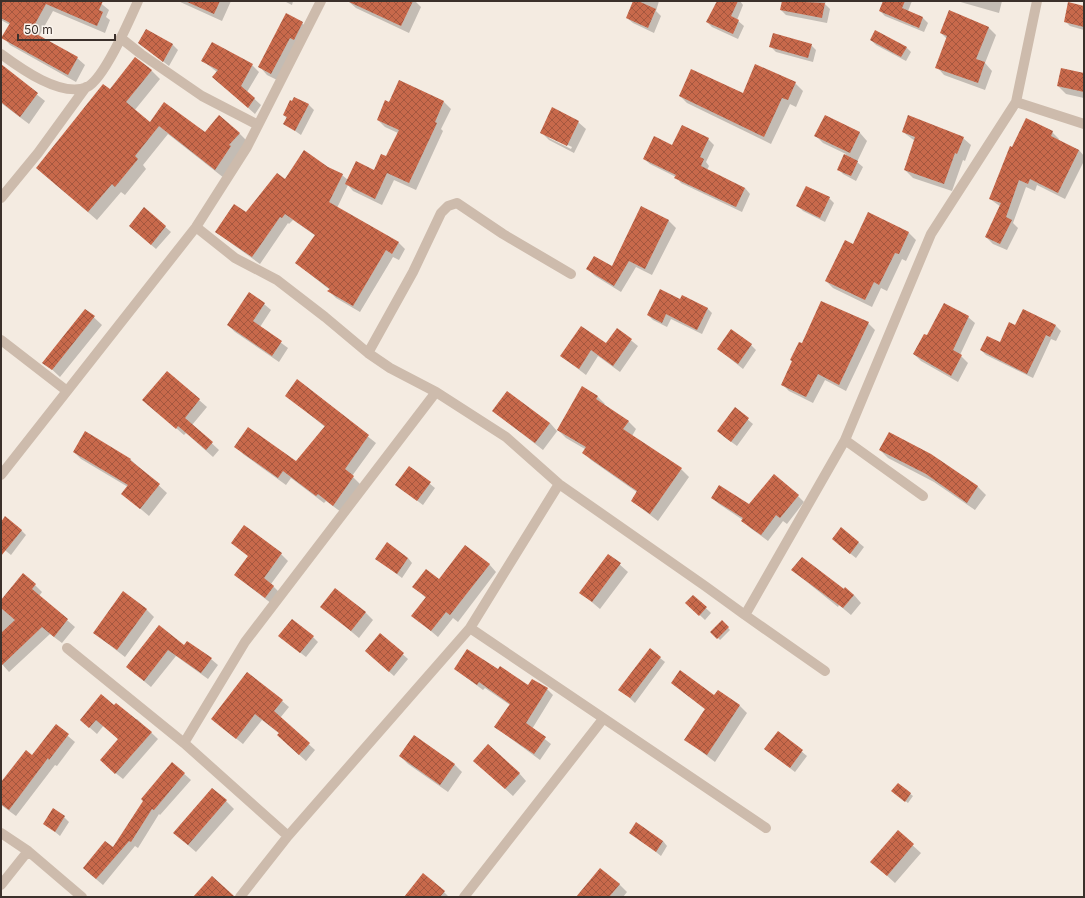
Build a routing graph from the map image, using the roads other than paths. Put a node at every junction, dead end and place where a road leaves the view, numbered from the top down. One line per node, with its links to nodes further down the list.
1 (138, 1): 4 (street)
2 (321, 1): 9 (street)
3 (1037, 1): 7 (street)
4 (122, 39): 6 (street); 9 (street)
5 (1, 54): 6 (street)
6 (86, 87): 10 (street)
7 (1016, 102): 8 (street); 17 (street)
8 (1084, 124)
9 (258, 125): 11 (street)
10 (1, 198)
11 (196, 227): 14 (street); 15 (street)
12 (571, 274): 14 (street)
13 (1, 340): 15 (street)
14 (368, 353): 16 (street)
15 (67, 391): 18 (street)
16 (436, 392): 19 (street); 26 (street)
17 (845, 440): 20 (street); 21 (street)
18 (1, 475)
19 (559, 484): 21 (street); 22 (street)
20 (922, 496)
21 (745, 615): 24 (street)
22 (470, 628): 25 (street); 29 (street)
23 (68, 648): 26 (street)
24 (824, 671)
25 (602, 719): 27 (street); 34 (street)
26 (184, 743): 29 (street)
27 (766, 828)
28 (1, 833): 30 (street)
29 (288, 836): 33 (street)
30 (28, 851): 31 (street); 32 (street)
31 (1, 885)
32 (82, 897)
33 (240, 897)
34 (464, 897)

